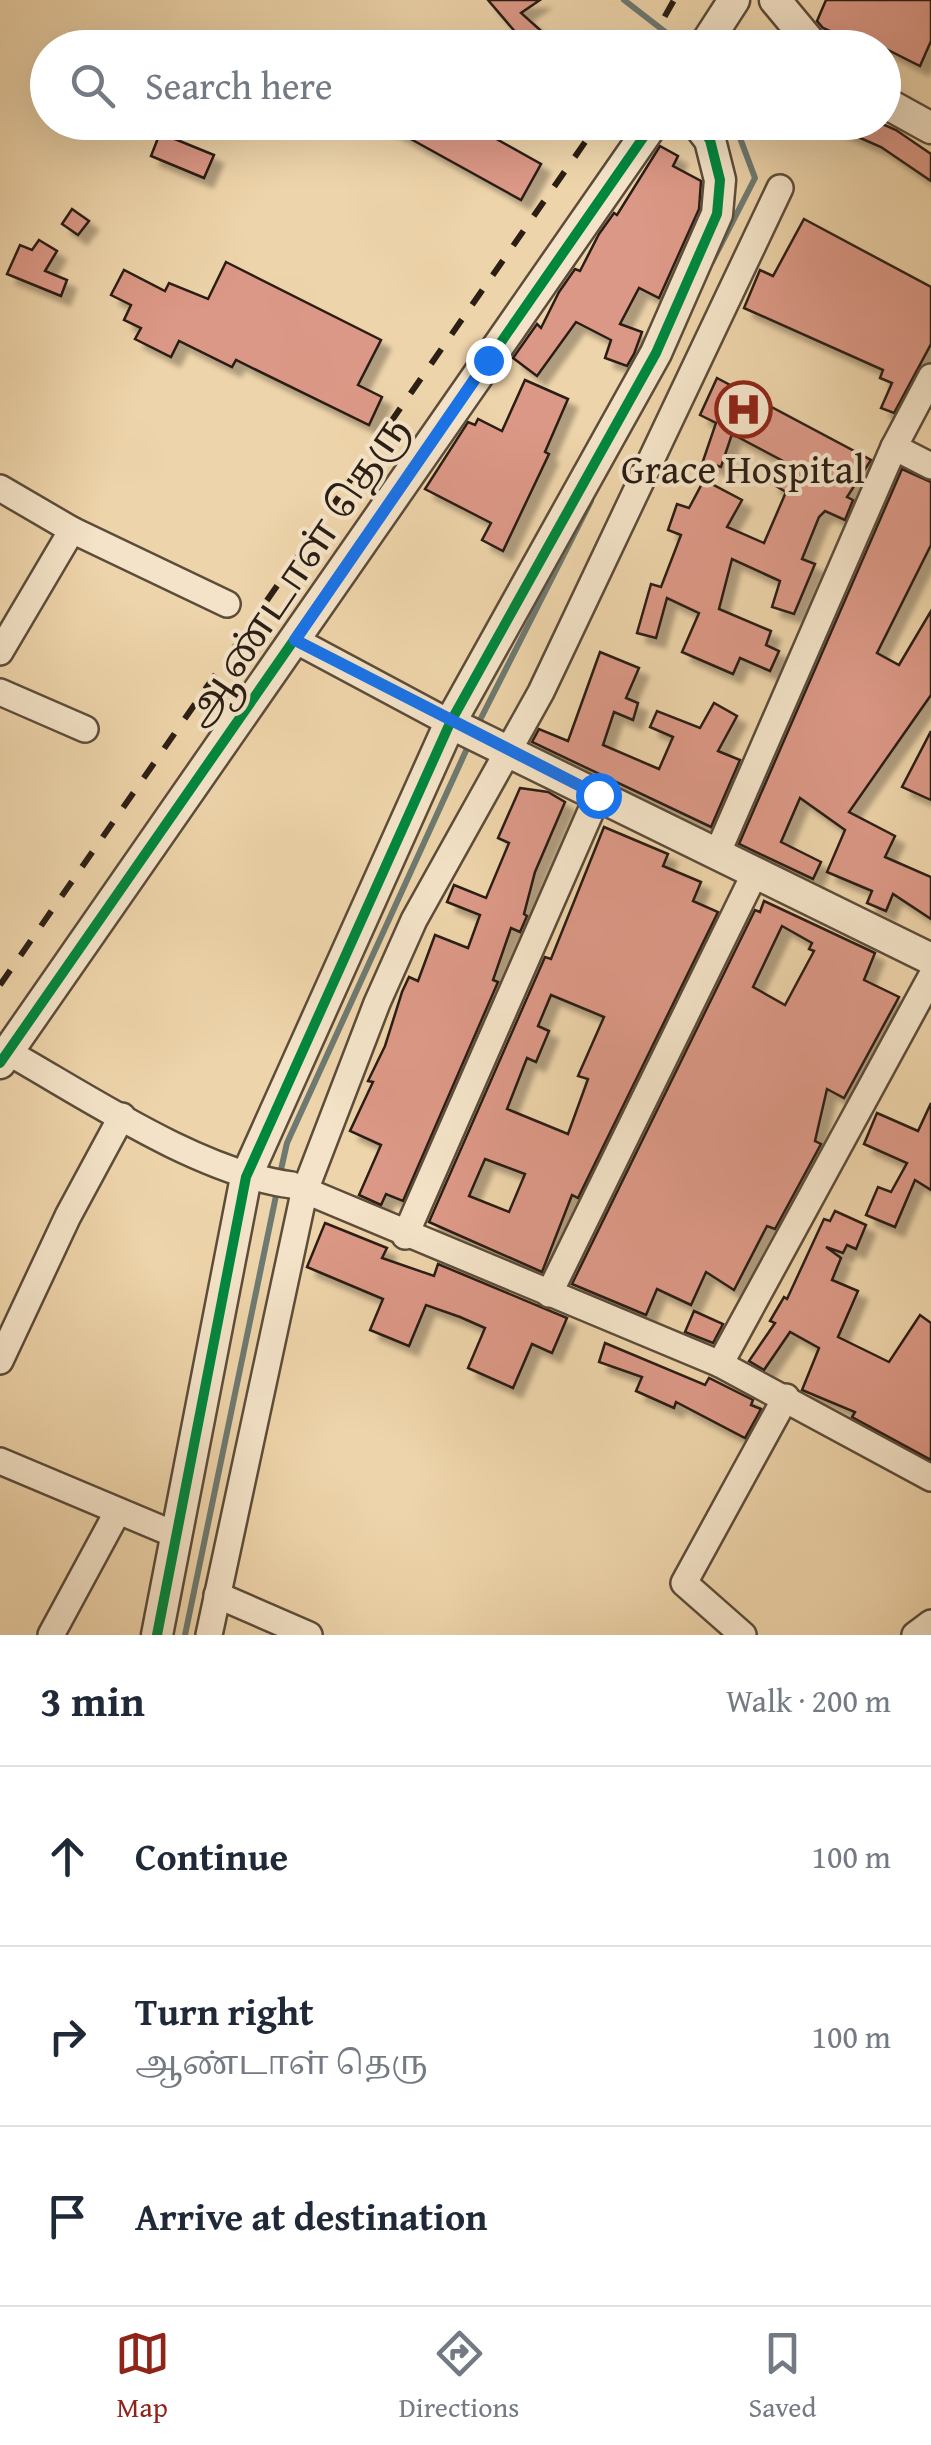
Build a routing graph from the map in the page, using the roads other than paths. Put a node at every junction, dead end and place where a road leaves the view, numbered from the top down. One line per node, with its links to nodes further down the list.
1 (734, 0): 3 (street)
2 (775, 0): 4 (street)
3 (714, 30)
4 (800, 30)
5 (901, 111): 6 (street)
6 (931, 128)
7 (642, 140): 16 (street, ஆண்டாள் தெரு)
8 (710, 140): 20 (street)
9 (780, 188): 20 (street)
10 (931, 378): 11 (street)
11 (894, 446): 12 (street); 22 (street)
12 (931, 466)
13 (0, 488): 14 (street)
14 (72, 530): 15 (street); 17 (street)
15 (227, 604)
16 (295, 640): 20 (street); 26 (street, ஆண்டாள் தெரு)
17 (0, 652)
18 (0, 692): 19 (street)
19 (86, 729)
20 (477, 736): 21 (street); 28 (street); 29 (street)
21 (598, 795): 22 (street); 30 (street)
22 (716, 854): 23 (street)
23 (754, 872): 24 (street); 31 (street)
24 (931, 959)
25 (931, 977): 33 (street)
26 (4, 1058): 27 (street)
27 (122, 1116): 28 (street); 32 (street)
28 (254, 1179): 29 (street); 38 (street)
29 (298, 1189): 30 (street); 39 (street)
30 (405, 1236): 31 (street)
31 (548, 1294): 33 (street)
32 (0, 1361)
33 (720, 1364): 34 (street)
34 (786, 1397): 36 (street); 45 (street)
35 (0, 1461): 37 (street)
36 (931, 1478)
37 (118, 1511): 38 (street); 41 (street)
38 (176, 1535): 42 (street)
39 (218, 1595): 43 (street); 44 (street)
40 (931, 1623): 46 (street)
41 (51, 1635)
42 (157, 1635)
43 (209, 1635)
44 (309, 1635)
45 (743, 1635)
46 (915, 1635)

